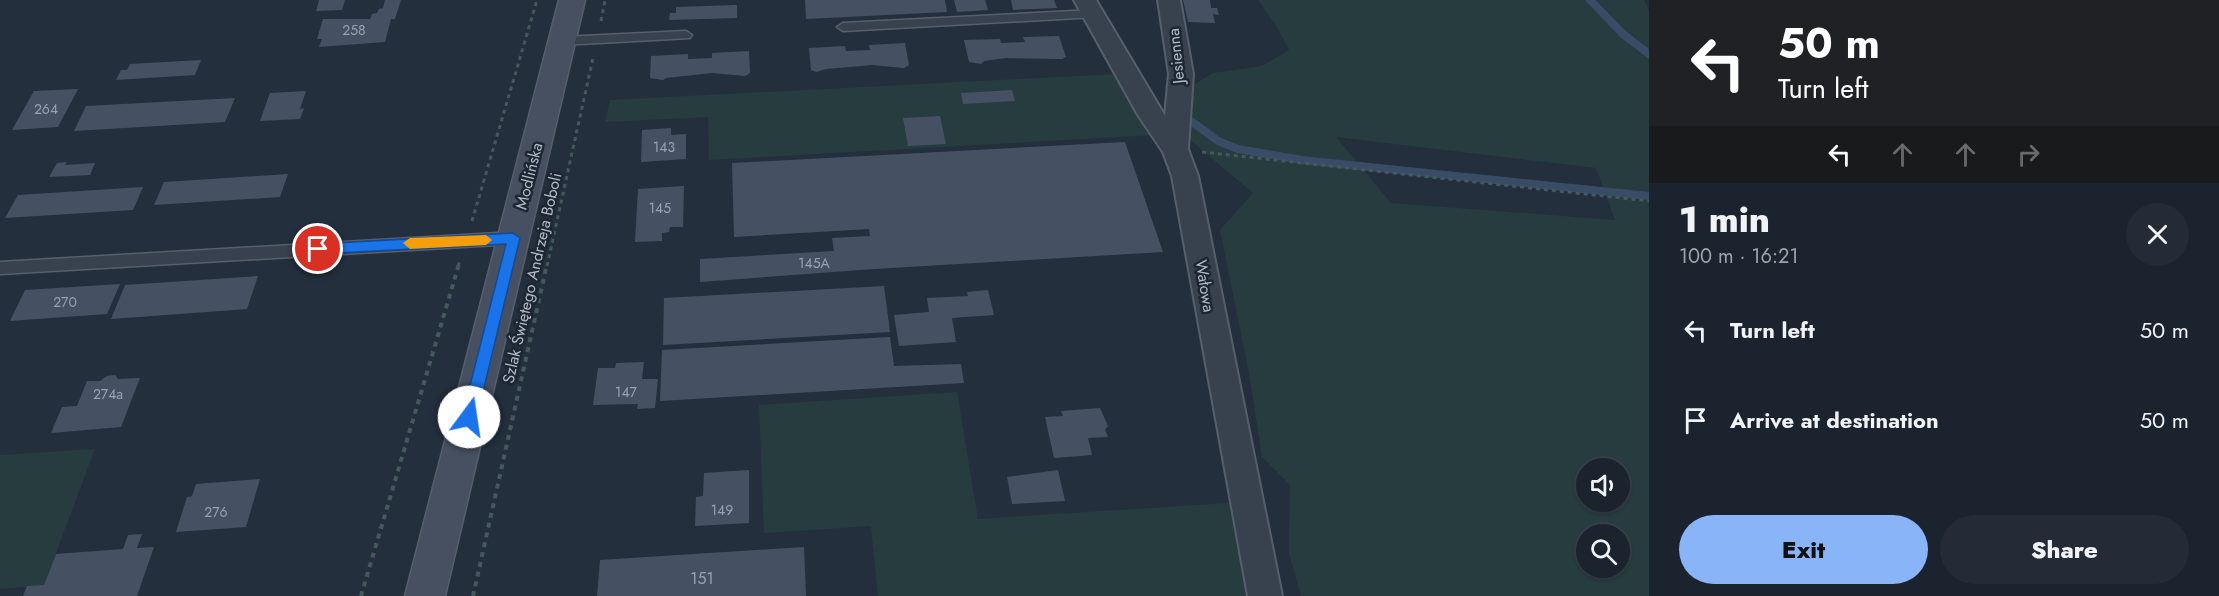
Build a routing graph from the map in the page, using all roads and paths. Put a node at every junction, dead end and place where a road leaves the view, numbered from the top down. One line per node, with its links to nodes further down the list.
1 (537, 0): 13 (path)
2 (572, 0): 9 (main road, Modlińska)
3 (605, 0): 8 (path, Szlak Świętego Andrzeja Boboli)
4 (1169, 0): 10 (street, Jesienna)
5 (1089, 7): 6 (lane); 10 (street, Wałowa)
6 (843, 27)
7 (686, 35): 8 (lane)
8 (597, 39): 9 (lane); 17 (path, Szlak Świętego Andrzeja Boboli)
9 (562, 41): 12 (main road, Modlińska)
10 (1175, 148): 11 (path); 18 (street, Wałowa)
11 (1649, 201)
12 (513, 238): 13 (lane); 16 (main road, Modlińska)
13 (466, 241): 14 (lane); 15 (path)
14 (0, 268)
15 (361, 596)
16 (425, 596)
17 (473, 596)
18 (1265, 596)

